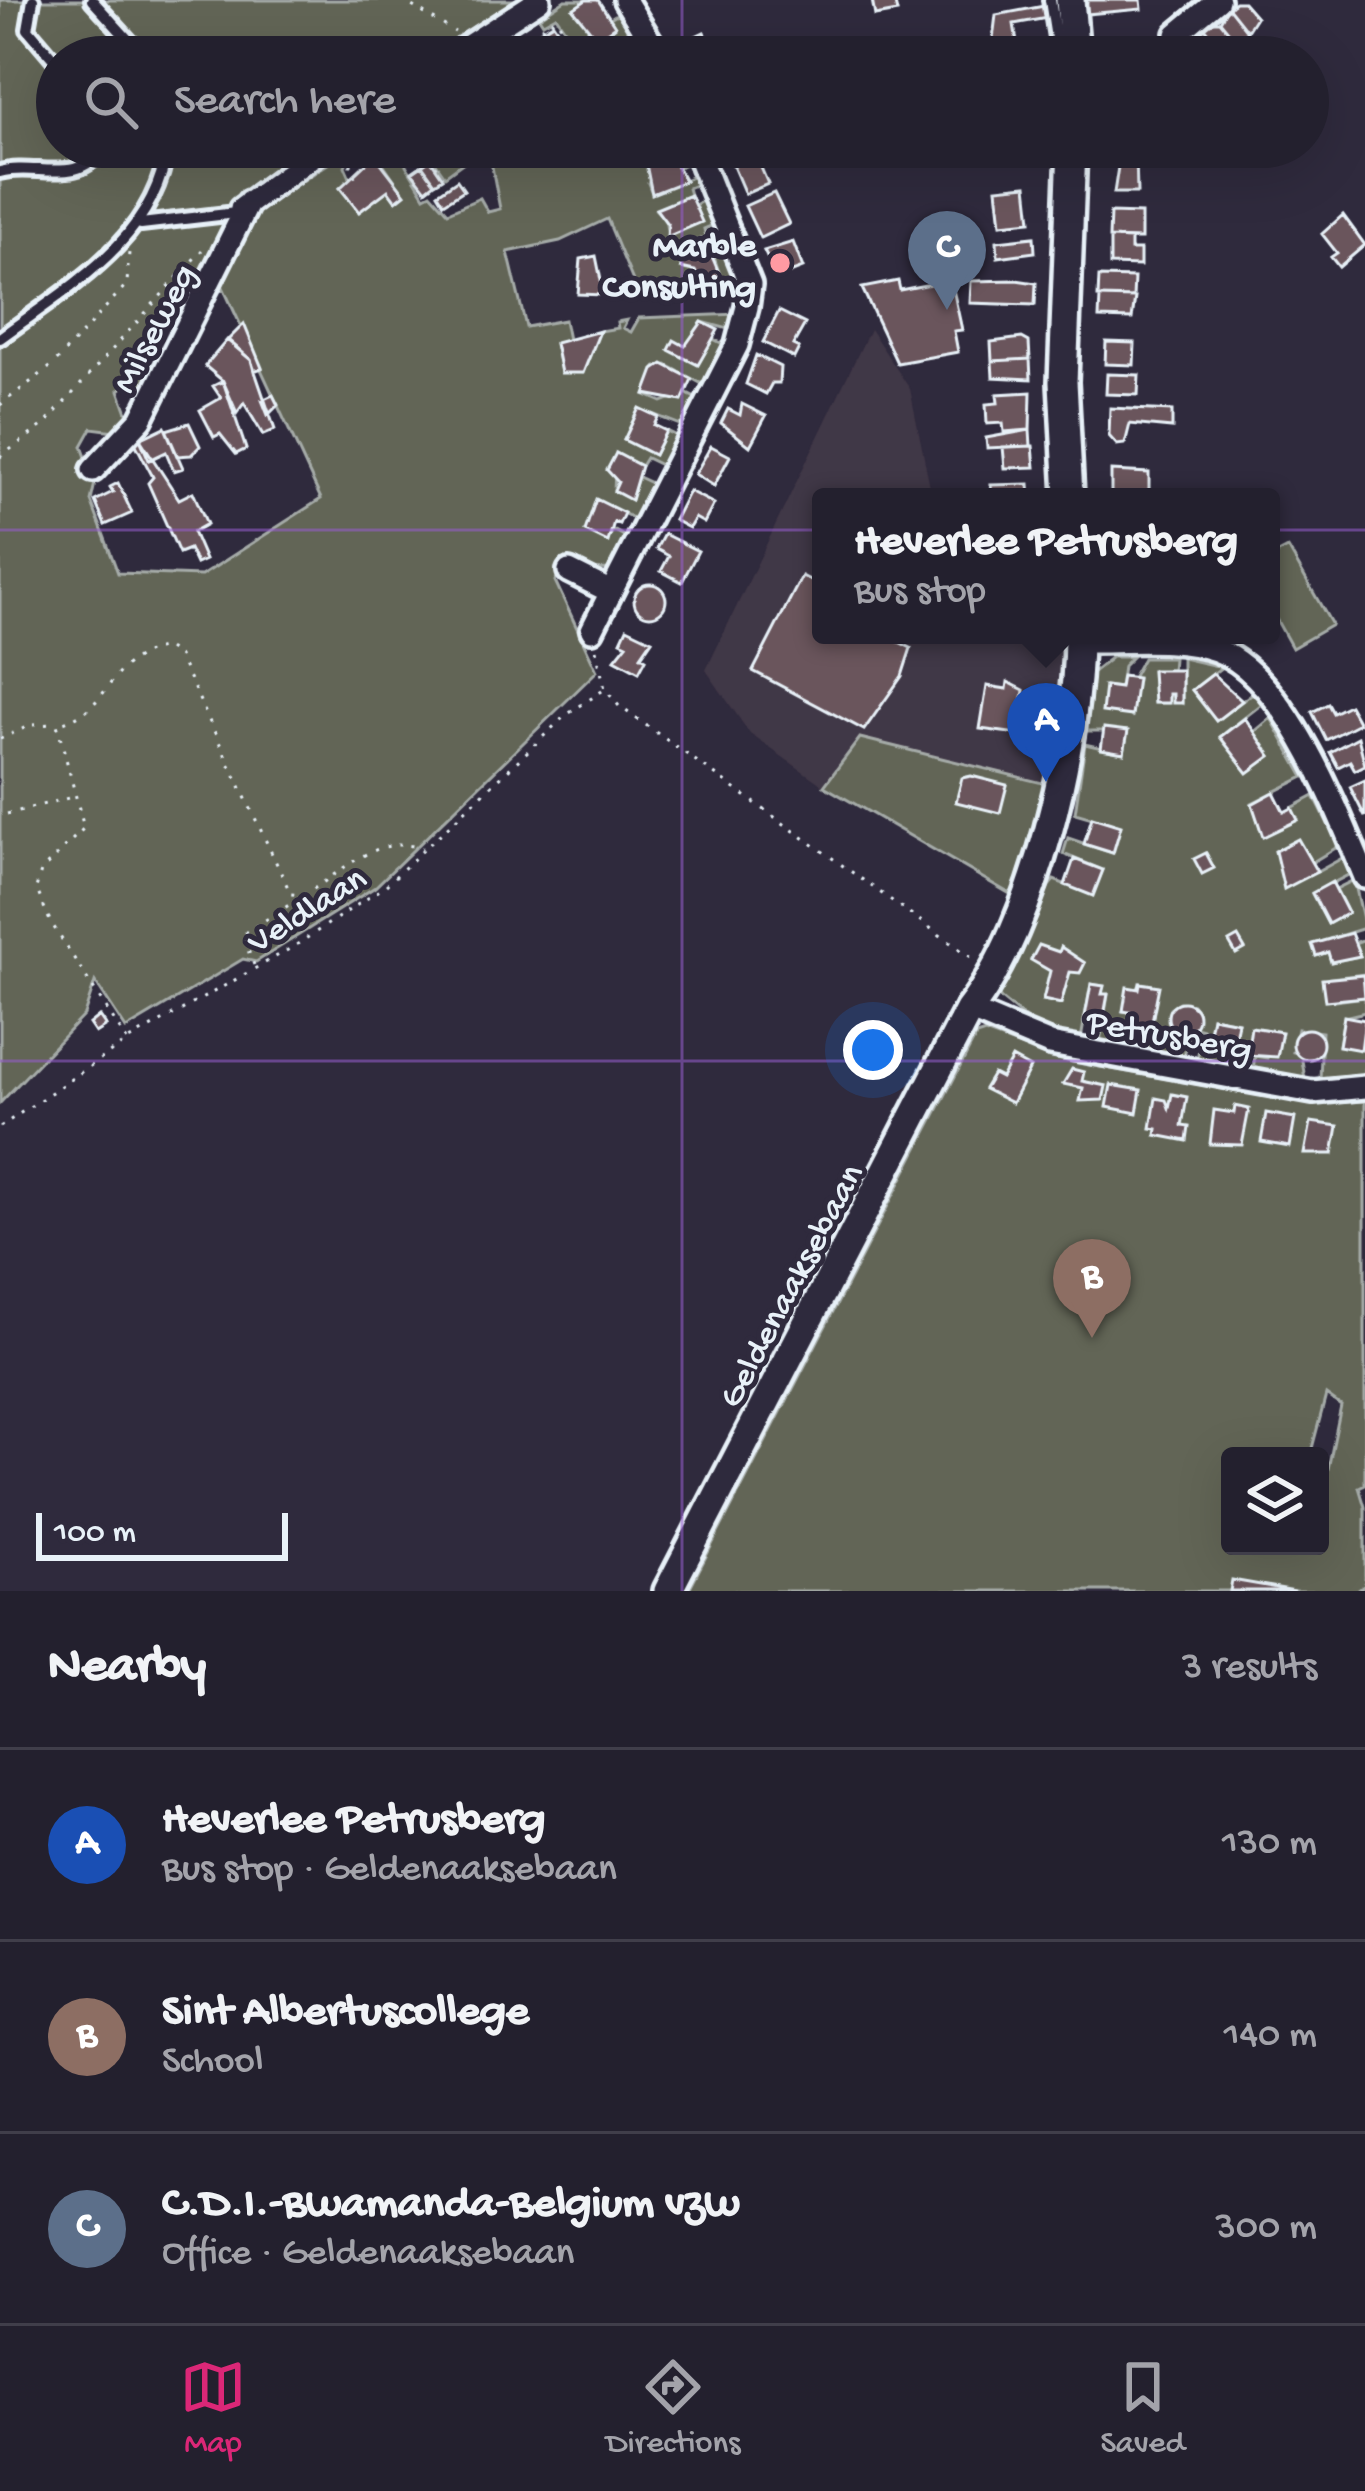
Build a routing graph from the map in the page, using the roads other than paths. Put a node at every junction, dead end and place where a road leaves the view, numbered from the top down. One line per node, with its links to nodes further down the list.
1 (34, 0): 14 (lane)
2 (92, 0): 8 (lane)
3 (539, 0): 9 (street)
4 (625, 0): 10 (street)
5 (1050, 0): 11 (lane)
6 (1070, 0): 12 (street)
7 (1218, 0): 13 (street)
8 (125, 36)
9 (483, 36)
10 (647, 36)
11 (1056, 36)
12 (1074, 36)
13 (1179, 36)
14 (36, 38)
15 (36, 168): 22 (lane)
16 (40, 168): 17 (lane)
17 (78, 168)
18 (164, 168): 24 (lane)
19 (296, 168): 23 (street, Milseweg)
20 (703, 168): 29 (street)
21 (1071, 168): 27 (street)
22 (0, 172)
23 (243, 207): 24 (lane); 26 (street, Milseweg)
24 (140, 224): 25 (lane)
25 (4, 334)
26 (93, 470)
27 (1069, 488)
28 (569, 571): 29 (street)
29 (610, 592): 30 (street)
30 (592, 630)
31 (1077, 644): 34 (street, Geldenaaksebaan)
32 (1166, 644): 33 (street)
33 (1365, 878)
34 (970, 1010): 35 (street, Petrusberg); 36 (street, Geldenaaksebaan)
35 (1365, 1087)
36 (668, 1591)

